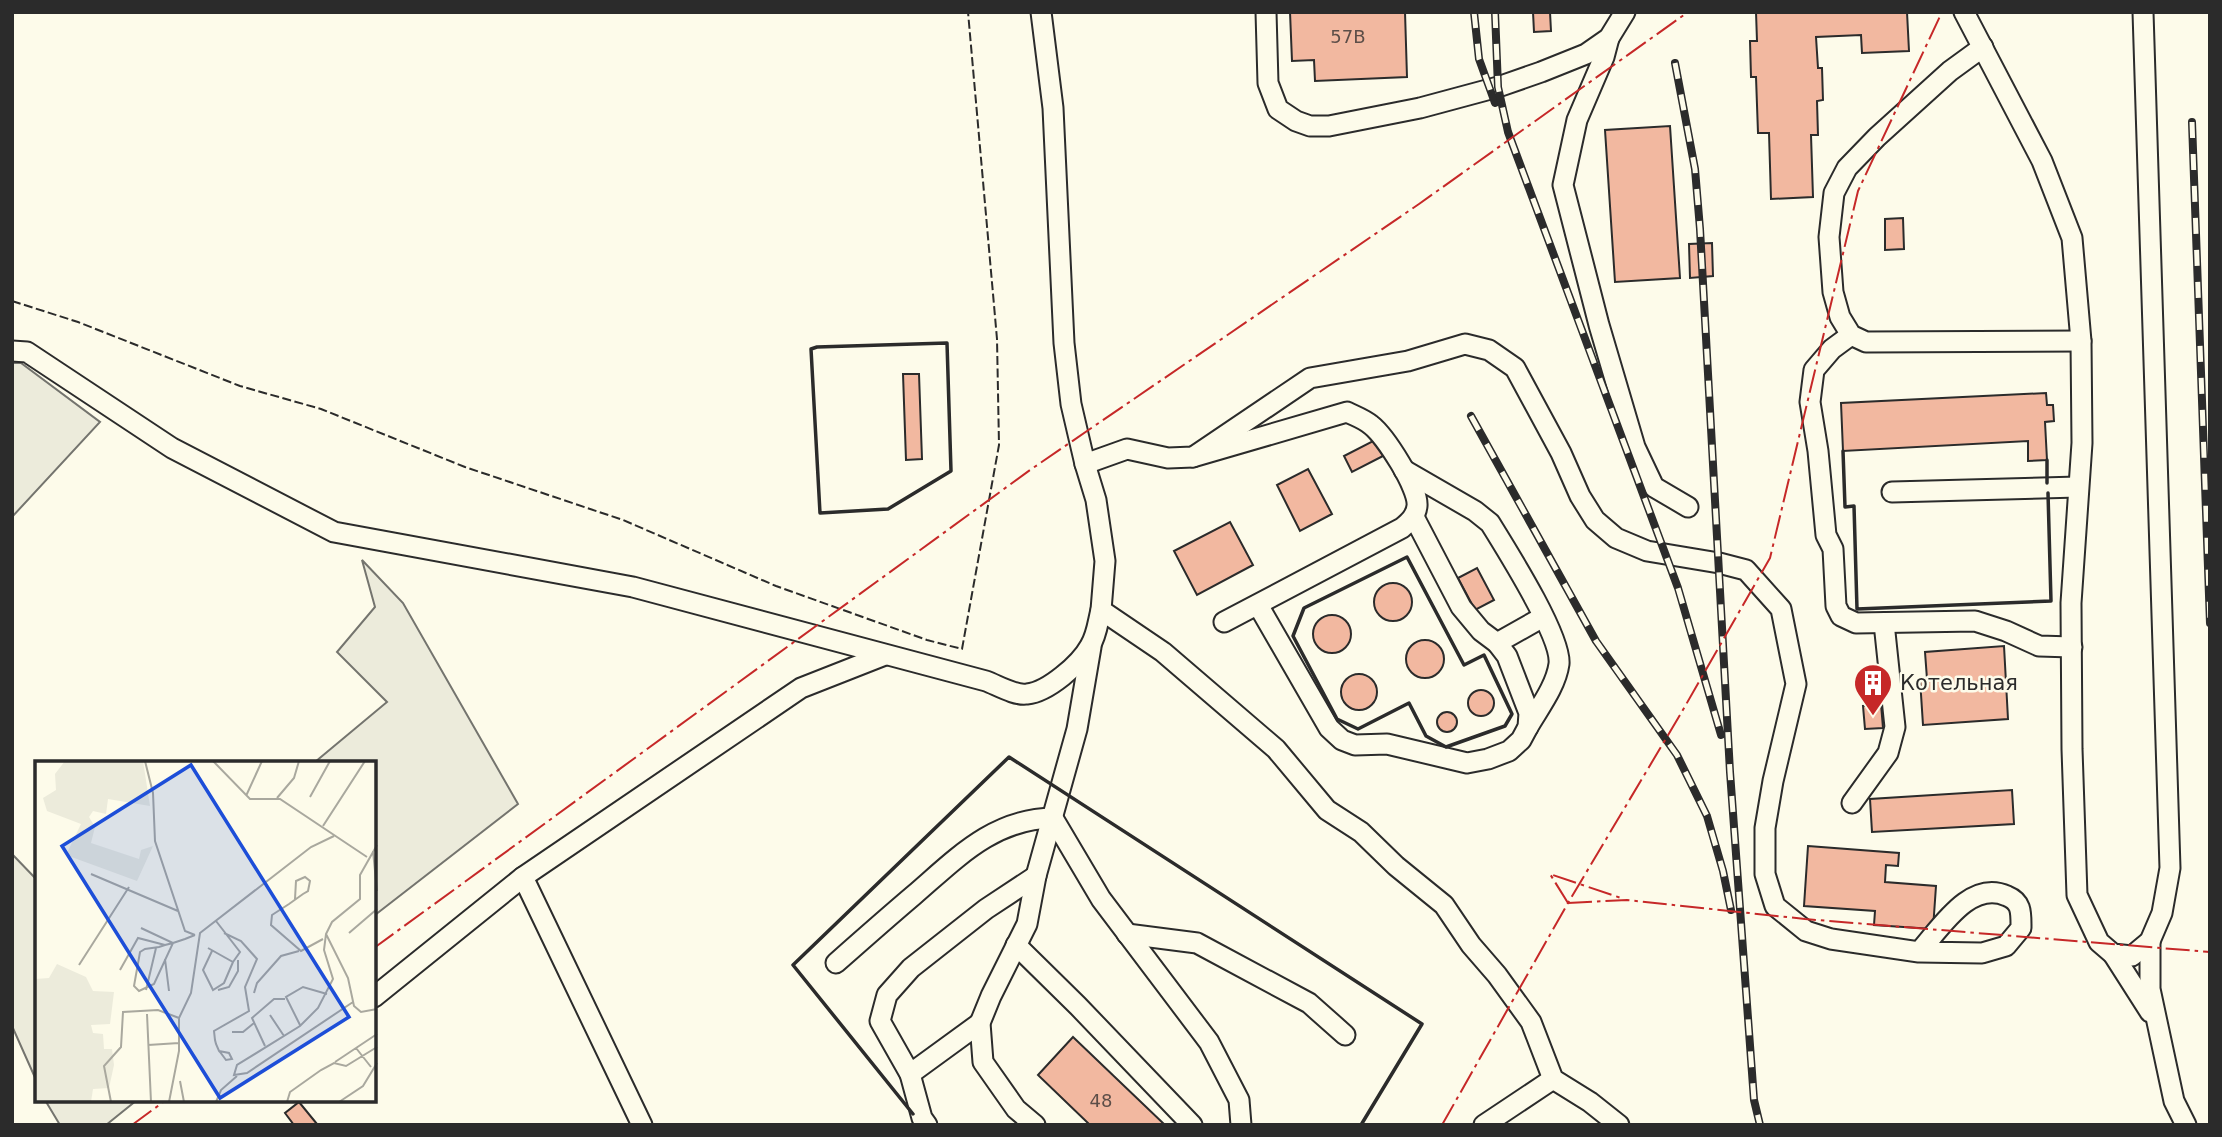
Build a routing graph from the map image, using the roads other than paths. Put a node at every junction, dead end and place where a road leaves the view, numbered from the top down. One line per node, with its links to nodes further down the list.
1 (1041, 12): 12 (street)
2 (1266, 12): 6 (street)
3 (1625, 12): 6 (street)
4 (1964, 12): 7 (street)
5 (2143, 12): 33 (street)
6 (1609, 38): 16 (street)
7 (1983, 47): 8 (street); 9 (street)
8 (1851, 335): 9 (street); 22 (street)
9 (2081, 341): 14 (street)
10 (12, 351): 26 (street)
11 (1192, 457): 12 (street); 13 (street); 35 (street)
12 (1085, 464): 19 (street)
13 (1403, 470): 17 (street); 20 (street)
14 (2078, 487): 15 (street); 25 (street)
15 (1892, 492)
16 (1689, 507)
17 (1414, 517): 18 (street); 23 (street)
18 (1258, 605): 21 (street); 27 (street)
19 (1101, 610): 24 (street); 43 (street)
20 (1544, 617): 23 (street); 27 (street)
21 (1224, 622)
22 (1884, 623): 25 (street); 28 (street)
23 (1497, 643): 27 (street)
24 (1091, 646): 26 (street); 29 (street)
25 (2072, 647): 36 (street)
26 (885, 654): 31 (street)
27 (1528, 727)
28 (1852, 803)
29 (1053, 818): 30 (street); 32 (street); 37 (street)
30 (1036, 876): 34 (street); 42 (street)
31 (523, 877): 38 (street); 44 (street)
32 (1127, 934): 41 (street); 48 (street)
33 (2150, 941): 36 (street); 40 (street)
34 (1016, 945): 39 (street); 47 (street)
35 (1919, 952): 35 (street)
36 (2113, 954): 40 (street)
37 (836, 962)
38 (376, 995)
39 (981, 1023): 42 (street); 46 (street)
40 (2158, 1025): 51 (street)
41 (1345, 1035)
42 (910, 1074): 45 (street)
43 (1553, 1079): 49 (street); 50 (street)
44 (642, 1125)
45 (927, 1125)
46 (1035, 1125)
47 (1192, 1125)
48 (1241, 1125)
49 (1484, 1125)
50 (1619, 1125)
51 (2186, 1125)

